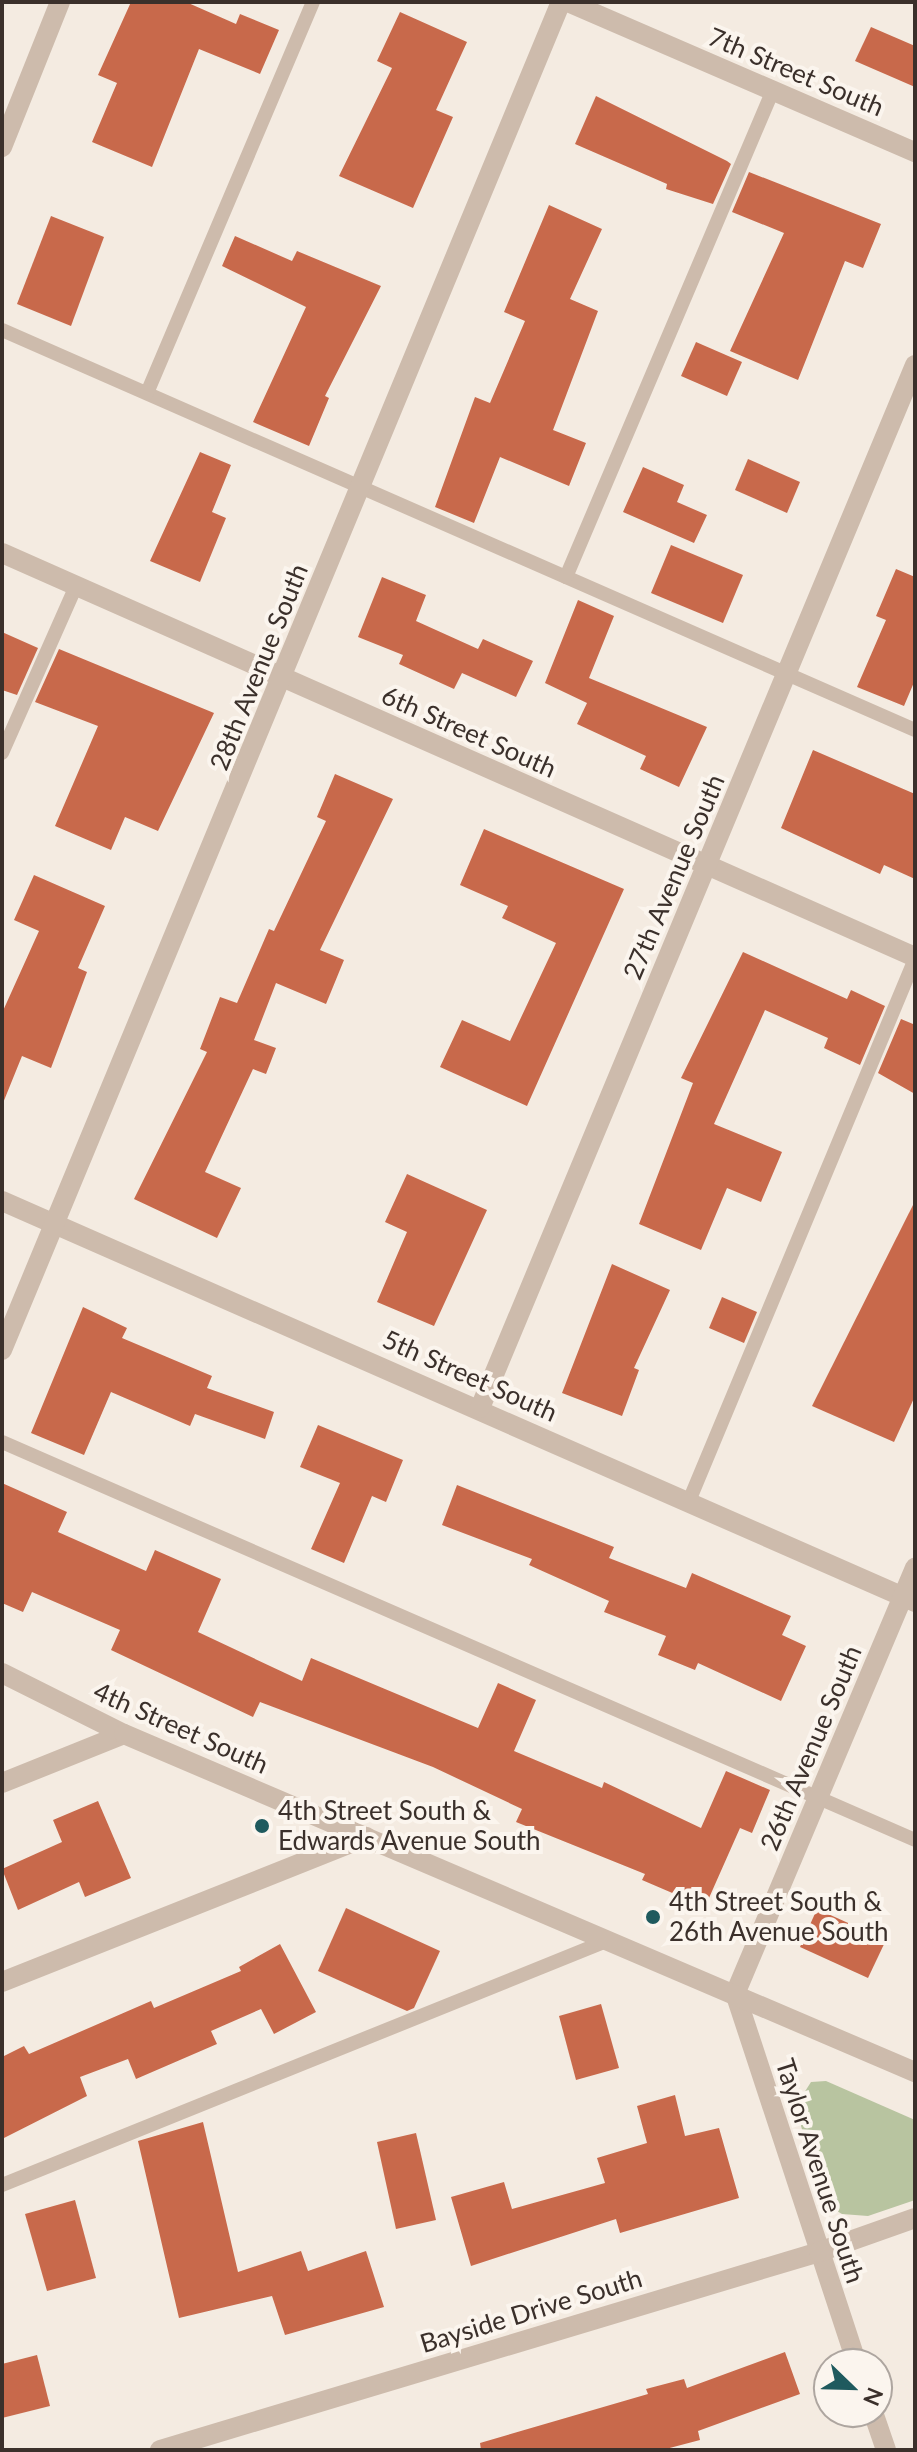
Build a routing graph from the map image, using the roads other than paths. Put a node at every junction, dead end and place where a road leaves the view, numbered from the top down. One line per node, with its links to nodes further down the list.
1 (60, 2): 6 (street)
2 (313, 2): 10 (lane)
3 (561, 2): 11 (street, 28th Avenue South)
4 (568, 2): 5 (street, 7th Street South)
5 (773, 90): 7 (street, 7th Street South); 13 (lane)
6 (2, 147)
7 (915, 152)
8 (2, 330): 10 (lane)
9 (915, 365): 15 (street, 27th Avenue South)
10 (147, 393): 11 (lane)
11 (362, 486): 13 (lane); 16 (street, 28th Avenue South)
12 (2, 553): 14 (street, 6th Street South)
13 (566, 577): 15 (lane)
14 (76, 586): 16 (street, 6th Street South); 18 (lane)
15 (787, 674): 17 (lane); 19 (street, 27th Avenue South)
16 (284, 678): 19 (street, 6th Street South); 22 (street, 28th Avenue South)
17 (915, 730)
18 (2, 753)
19 (707, 867): 20 (street, 6th Street South); 24 (street, 27th Avenue South)
20 (915, 958): 26 (lane)
21 (2, 1201): 22 (street, 5th Street South)
22 (55, 1224): 23 (street, 28th Avenue South); 24 (street, 5th Street South)
23 (2, 1350)
24 (480, 1408): 26 (street, 5th Street South)
25 (2, 1442): 32 (lane)
26 (689, 1501): 28 (street, 5th Street South)
27 (915, 1567): 28 (street, 26th Avenue South)
28 (909, 1600): 32 (street, 26th Avenue South)
29 (2, 1673): 30 (street, 4th Street South)
30 (124, 1734): 31 (street); 33 (street, 4th Street South)
31 (2, 1783)
32 (819, 1797): 34 (lane); 37 (street, 26th Avenue South)
33 (366, 1837): 35 (street, 4th Street South); 36 (street)
34 (915, 1840)
35 (609, 1940): 37 (street, 4th Street South); 39 (lane)
36 (2, 1982)
37 (735, 1994): 38 (street, 4th Street South); 41 (street, Taylor Avenue South)
38 (915, 2072)
39 (2, 2185)
40 (915, 2218): 41 (street, Bayside Drive South)
41 (819, 2252): 42 (street, Taylor Avenue South); 44 (street, Bayside Drive South)
42 (852, 2348)
43 (878, 2428): 45 (street)
44 (160, 2450)
45 (886, 2450)

